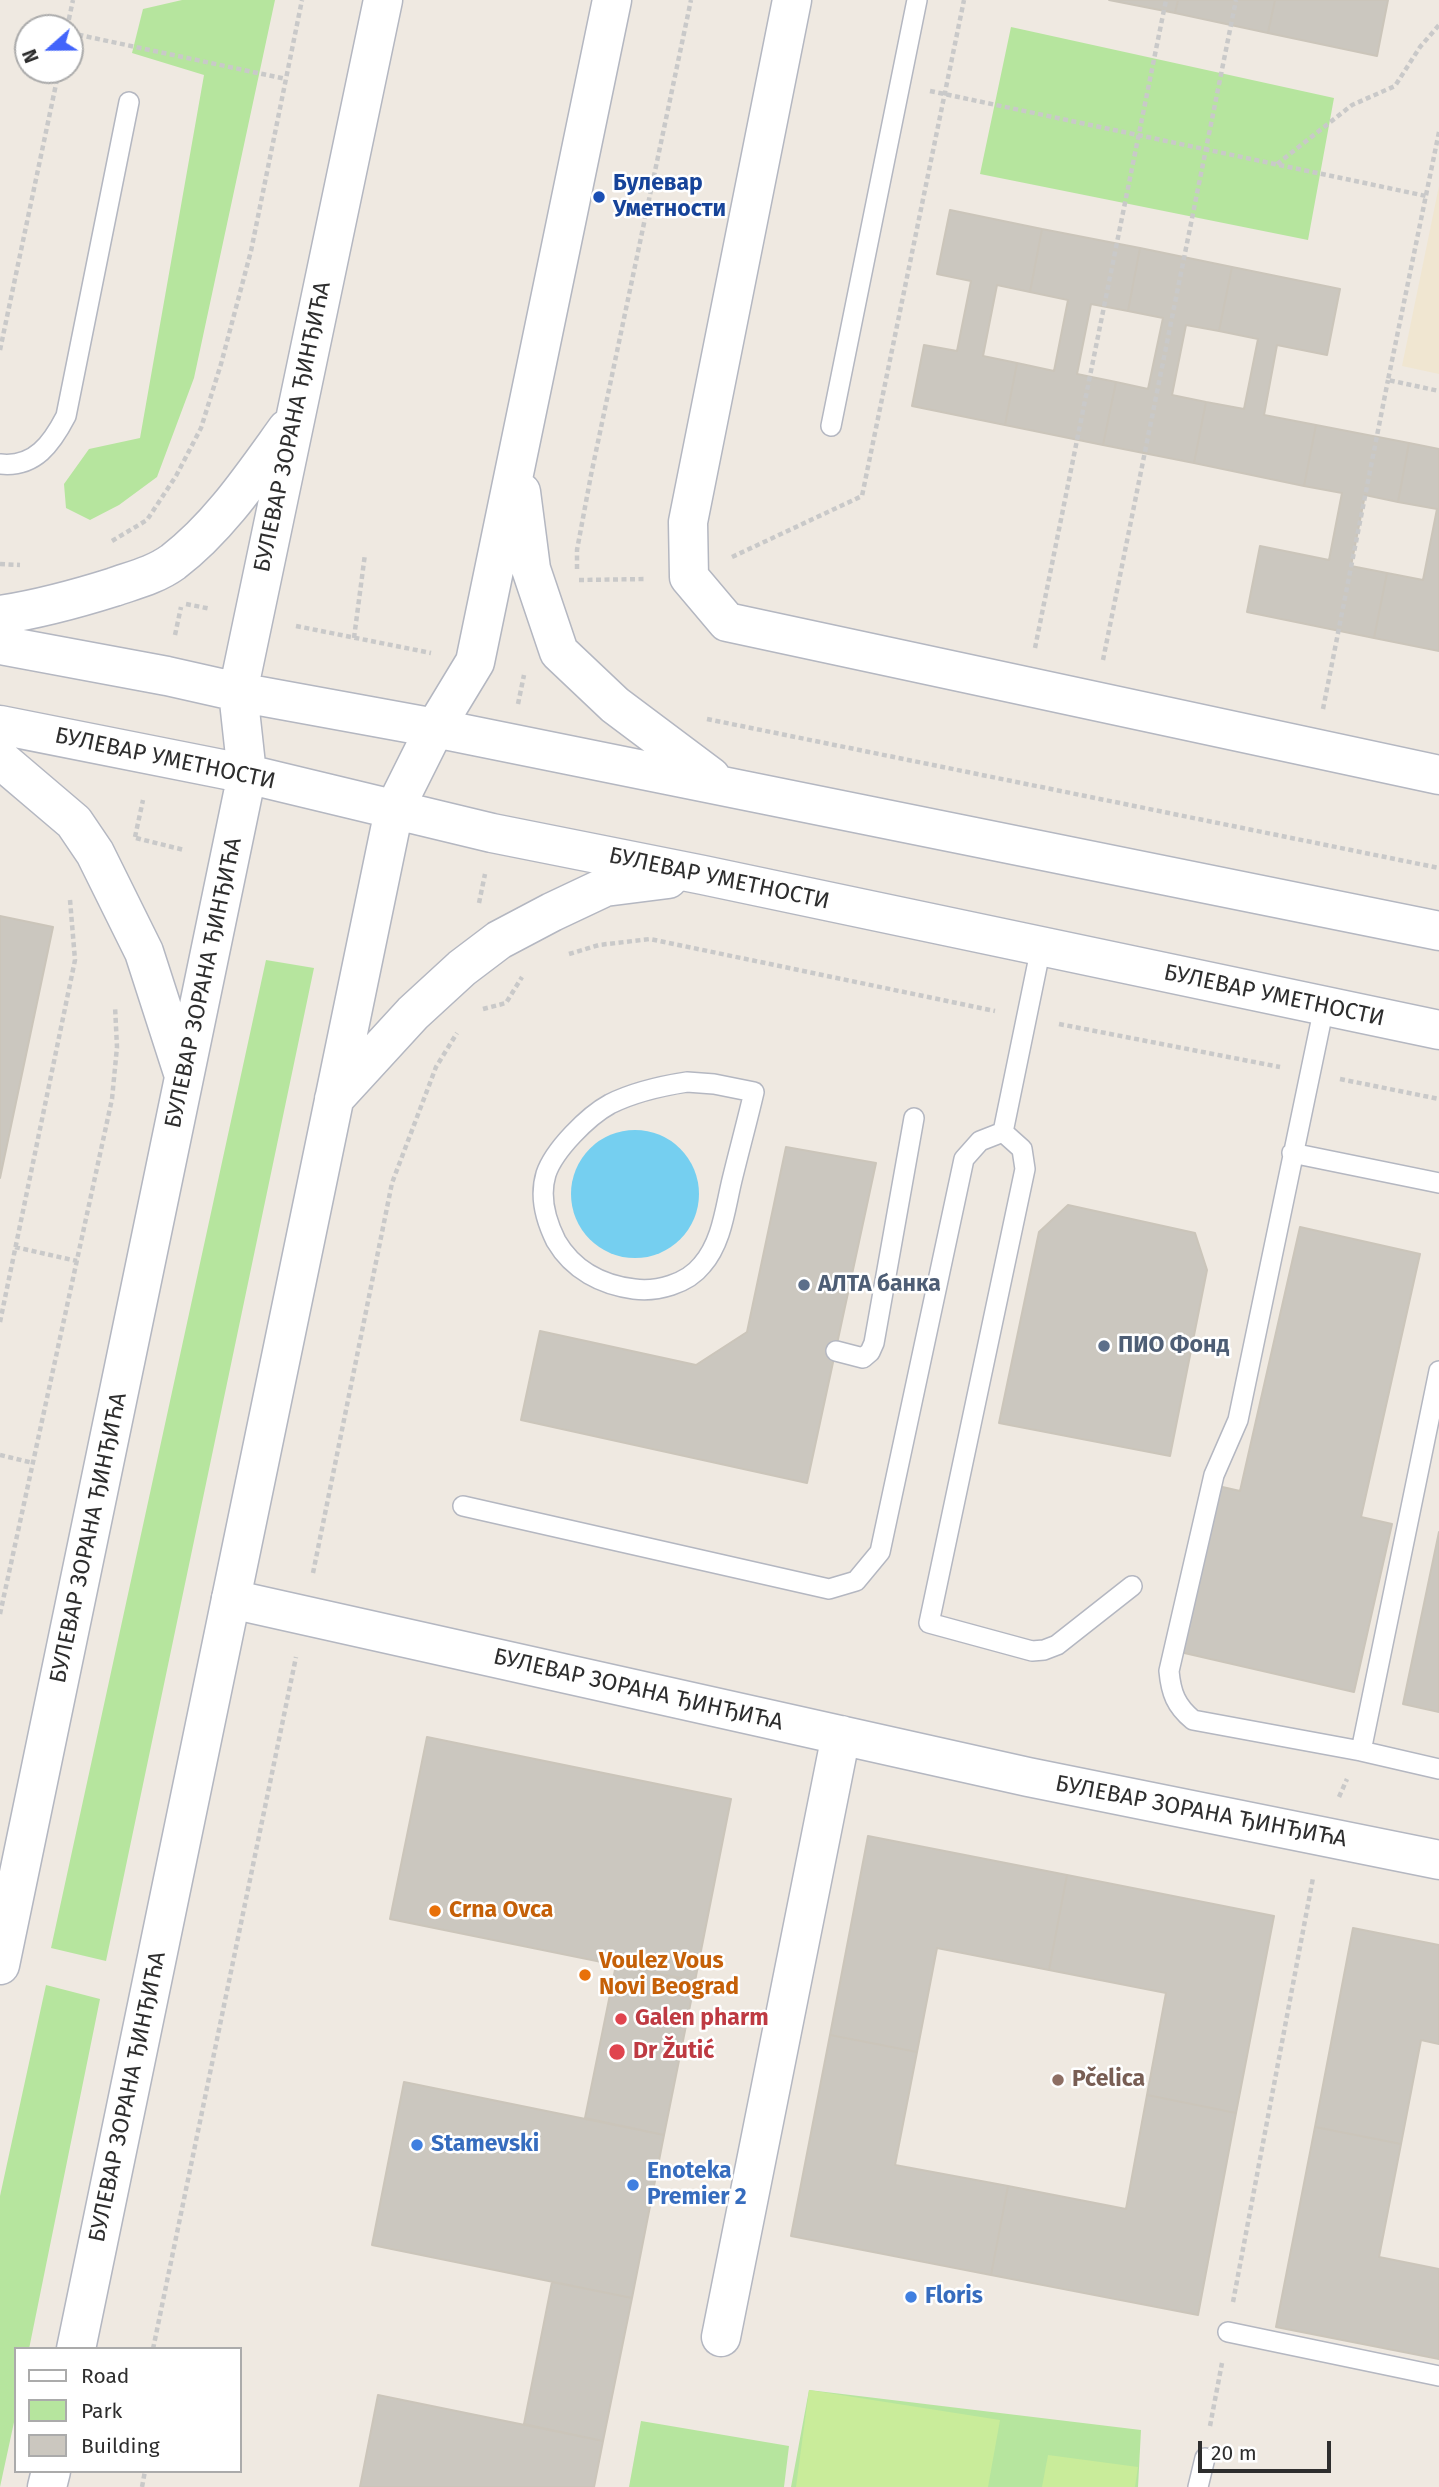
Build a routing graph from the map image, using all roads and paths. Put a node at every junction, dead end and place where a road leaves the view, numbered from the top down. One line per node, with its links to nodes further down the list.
1 (302, 0): 12 (path)
2 (383, 0): 24 (street, БУЛЕВАР ЗОРАНА ЂИНЂИЋА)
3 (611, 0): 26 (street, БУЛЕВАР ЗОРАНА ЂИНЂИЋА)
4 (691, 0): 33 (path)
5 (792, 0): 32 (street)
6 (917, 0): 25 (lane)
7 (964, 0): 14 (path)
8 (1166, 0): 17 (path)
9 (1236, 0): 18 (path)
10 (1439, 25): 19 (path)
11 (84, 36): 12 (path)
12 (286, 79): 28 (path)
13 (56, 84): 21 (path)
14 (944, 94): 17 (path); 32 (path)
15 (129, 102): 27 (lane)
16 (1439, 132): 20 (path)
17 (1139, 135): 18 (path); 42 (path)
18 (1206, 150): 19 (path); 44 (path)
19 (1277, 164): 20 (path)
20 (1426, 196): 22 (path)
21 (0, 350)
22 (1388, 380): 23 (path); 48 (path)
23 (1439, 391)
24 (295, 419): 35 (street); 36 (street, БУЛЕВАР ЗОРАНА ЂИНЂИЋА)
25 (831, 426)
26 (519, 447): 40 (street, БУЛЕВАР ЗОРАНА ЂИНЂИЋА); 52 (street)
27 (0, 464)
28 (104, 546)
29 (365, 554): 38 (path)
30 (0, 564): 31 (path)
31 (29, 564)
32 (689, 577): 33 (path); 42 (street)
33 (577, 580): 34 (path)
34 (580, 591)
35 (0, 615)
36 (253, 618): 37 (path); 38 (path); 43 (street, БУЛЕВАР ЗОРАНА ЂИНЂИЋА)
37 (175, 635)
38 (354, 638): 40 (path)
39 (0, 645): 43 (street)
40 (475, 662): 41 (path); 47 (street, БУЛЕВАР ЗОРАНА ЂИНЂИЋА)
41 (525, 672)
42 (1027, 688): 44 (street)
43 (237, 692): 47 (street); 50 (street, БУЛЕВАР ЗОРАНА ЂИНЂИЋА)
44 (1094, 702): 48 (street)
45 (695, 716): 56 (path)
46 (0, 724): 50 (street, БУЛЕВАР УМЕТНОСТИ)
47 (435, 728): 52 (street); 53 (street, БУЛЕВАР ЗОРАНА ЂИНЂИЋА)
48 (1315, 748): 51 (street)
49 (0, 759): 67 (street)
50 (247, 774): 53 (street, БУЛЕВАР УМЕТНОСТИ); 67 (street, БУЛЕВАР ЗОРАНА ЂИНЂИЋА)
51 (1439, 775)
52 (725, 786): 59 (street)
53 (394, 810): 57 (street, БУЛЕВАР УМЕТНОСТИ); 69 (street, БУЛЕВАР ЗОРАНА ЂИНЂИЋА)
54 (135, 838): 55 (path)
55 (184, 850)
56 (1439, 868)
57 (703, 875): 60 (street, БУЛЕВАР УМЕТНОСТИ); 69 (street)
58 (69, 897): 75 (path)
59 (1439, 931)
60 (1041, 947): 63 (street, БУЛЕВАР УМЕТНОСТИ); 64 (lane)
61 (559, 957): 64 (path)
62 (115, 1000): 76 (path)
63 (1324, 1007): 65 (street, БУЛЕВАР УМЕТНОСТИ); 66 (lane)
64 (1027, 1018): 66 (path); 72 (lane)
65 (1439, 1030)
66 (1310, 1073): 70 (path); 73 (lane)
67 (185, 1078): 91 (street, БУЛЕВАР ЗОРАНА ЂИНЂИЋА)
68 (754, 1092): 68 (lane)
69 (334, 1099): 84 (street, БУЛЕВАР ЗОРАНА ЂИНЂИЋА)
70 (1439, 1099)
71 (914, 1118): 78 (lane)
72 (1003, 1132): 82 (lane); 83 (lane)
73 (1292, 1153): 74 (lane); 87 (lane)
74 (1439, 1183)
75 (15, 1248): 76 (path); 77 (path)
76 (77, 1261): 81 (path)
77 (0, 1322)
78 (836, 1352)
79 (1439, 1371): 87 (lane)
80 (0, 1455): 81 (path)
81 (33, 1463): 85 (path)
82 (463, 1506)
83 (1132, 1586)
84 (231, 1599): 86 (street, БУЛЕВАР ЗОРАНА ЂИНЂИЋА); 94 (street, БУЛЕВАР ЗОРАНА ЂИНЂИЋА)
85 (0, 1614)
86 (841, 1735): 89 (street, БУЛЕВАР ЗОРАНА ЂИНЂИЋА); 93 (street)
87 (1361, 1751): 88 (lane)
88 (1439, 1769)
89 (1320, 1836): 90 (street, БУЛЕВАР ЗОРАНА ЂИНЂИЋА); 92 (path)
90 (1439, 1860)
91 (0, 1965)
92 (1228, 2332): 95 (lane); 96 (path)
93 (721, 2337)
94 (76, 2347)
95 (1439, 2376)
96 (1205, 2458): 97 (lane)
97 (1199, 2487)

